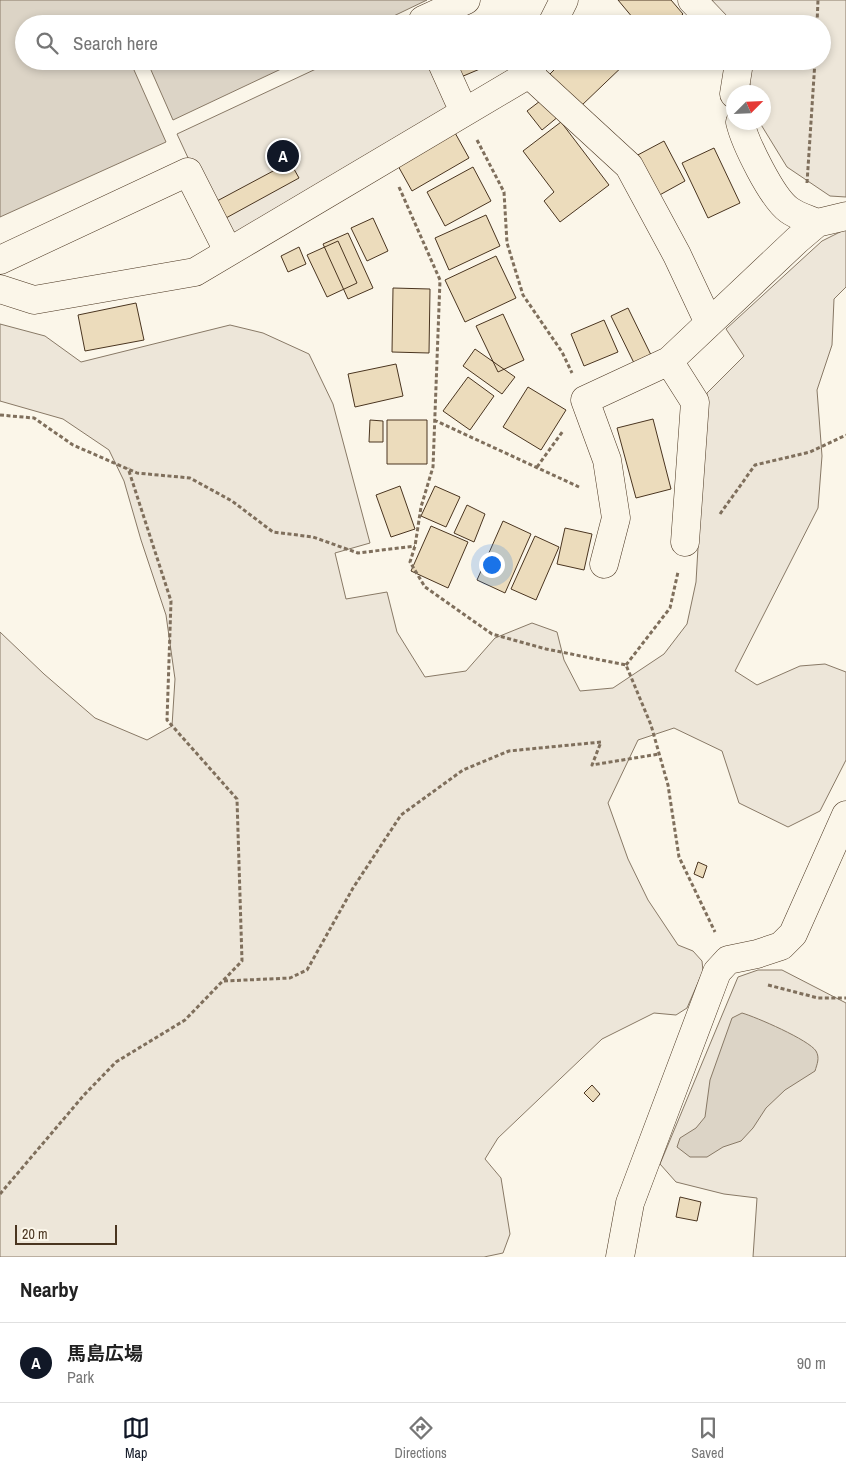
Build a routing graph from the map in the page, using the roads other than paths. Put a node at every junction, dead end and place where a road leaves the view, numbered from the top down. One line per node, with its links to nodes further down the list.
1 (466, 0): 4 (street)
2 (564, 0): 5 (street)
3 (692, 0): 6 (street)
4 (434, 15)
5 (556, 15)
6 (706, 15)
7 (445, 70): 12 (street)
8 (529, 70): 12 (street)
9 (534, 70): 19 (street)
10 (738, 70): 11 (street)
11 (735, 85)
12 (464, 112): 16 (street)
13 (743, 130): 15 (street)
14 (846, 216): 15 (street)
15 (811, 220): 19 (street)
16 (228, 251): 17 (street); 18 (street)
17 (0, 260)
18 (0, 289)
19 (708, 323): 20 (street)
20 (668, 362): 21 (street); 22 (street)
21 (685, 542)
22 (604, 564)
23 (846, 815): 24 (street)
24 (620, 1257)

